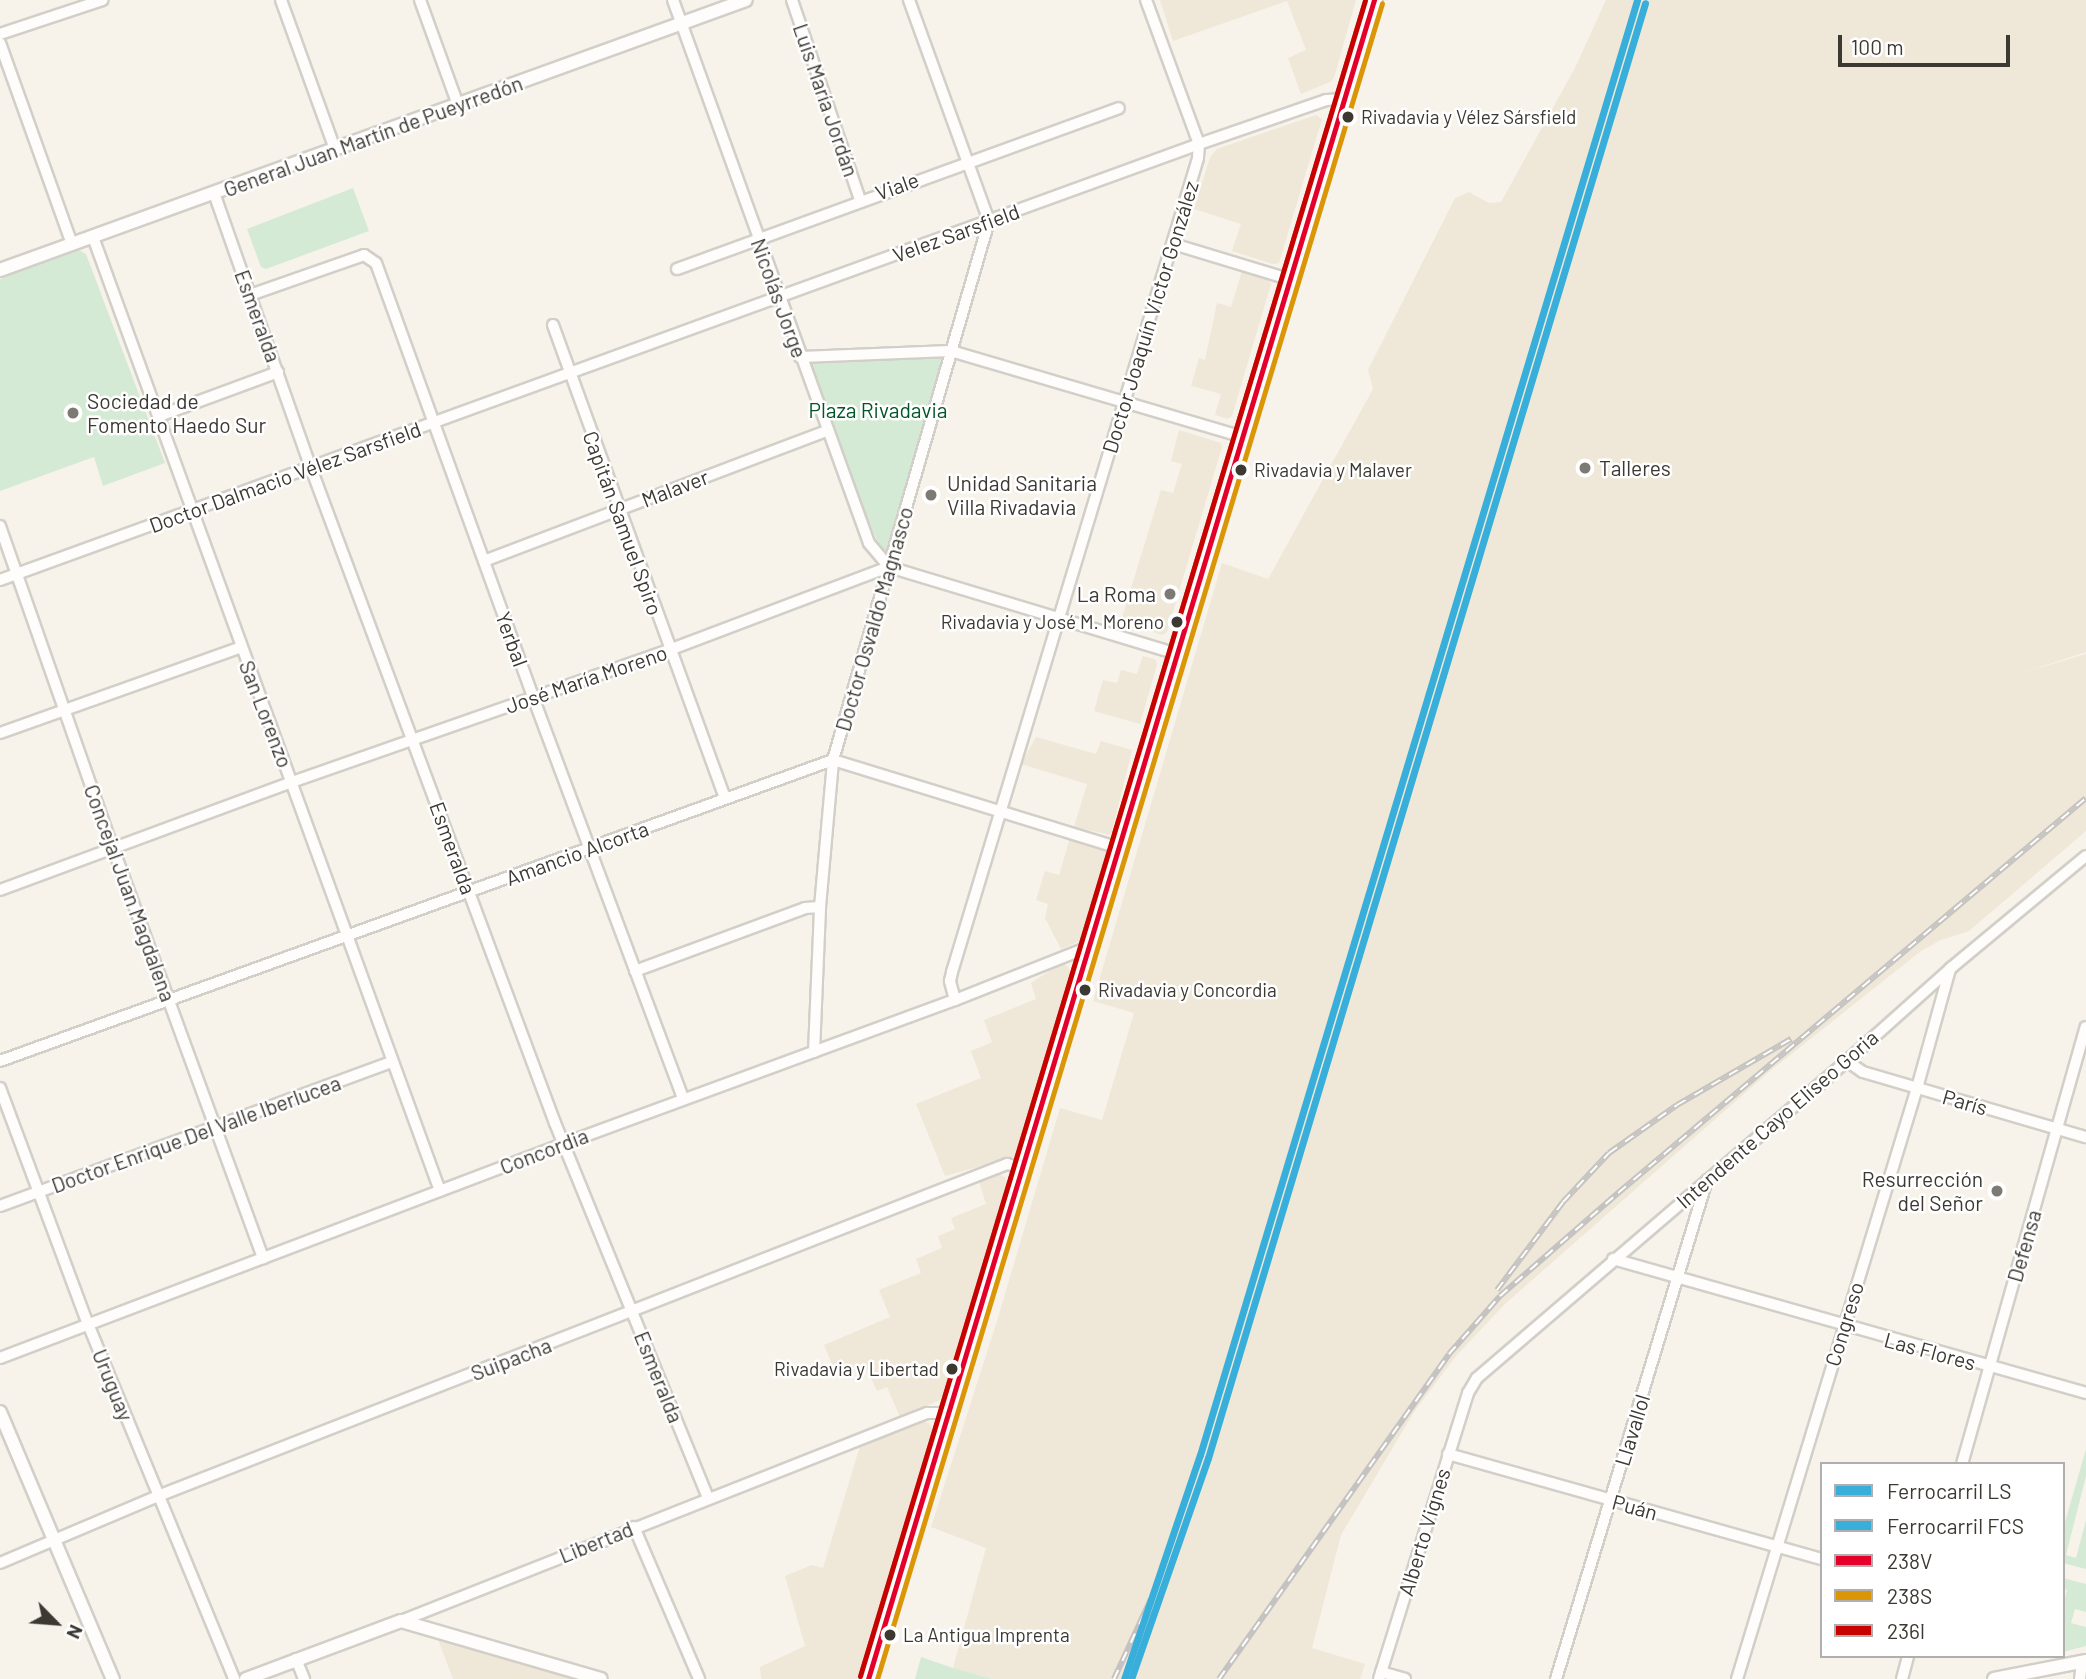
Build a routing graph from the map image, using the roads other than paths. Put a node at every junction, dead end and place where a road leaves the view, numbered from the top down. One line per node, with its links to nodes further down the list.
1 (102, 0): 11 (street)
2 (281, 0): 17 (street)
3 (419, 0): 14 (street)
4 (673, 0): 10 (street, Nicolás Jorge)
5 (746, 0): 10 (street, General Juan Martín de Pueyrredón)
6 (792, 0): 20 (street, Luis María Jordán)
7 (909, 0): 18 (street)
8 (1146, 0): 16 (street)
9 (1374, 0): 13 (main road)
10 (681, 23): 14 (street, General Juan Martín de Pueyrredón); 23 (street, Nicolás Jorge)
11 (0, 34)
12 (0, 43): 24 (street)
13 (1344, 99): 16 (street, Velez Sarsfield); 28 (main road)
14 (458, 106): 17 (street, General Juan Martín de Pueyrredón)
15 (1119, 108): 18 (street, Viale)
16 (1199, 144): 21 (street, Velez Sarsfield); 25 (street, Doctor Joaquín Victor González)
17 (335, 149): 19 (street, General Juan Martín de Pueyrredón)
18 (966, 162): 20 (street, Viale); 21 (street)
19 (214, 194): 22 (street, General Juan Martín de Pueyrredón); 29 (street, Esmeralda)
20 (860, 200): 23 (street, Viale)
21 (989, 221): 30 (street, Velez Sarsfield); 32 (street, Doctor Osvaldo Magnasco)
22 (93, 237): 24 (street, General Juan Martín de Pueyrredón); 37 (street, San Lorenzo)
23 (757, 237): 26 (street, Viale); 30 (street, Nicolás Jorge)
24 (72, 244): 27 (street, General Juan Martín de Pueyrredón)
25 (1173, 244): 28 (street); 36 (street, Doctor Joaquín Victor González)
26 (677, 269)
27 (0, 270)
28 (1289, 279): 40 (main road)
29 (250, 295): 34 (street, Esmeralda); 38 (street, Yerbal)
30 (778, 299): 33 (street, Nicolás Jorge); 35 (street, Velez Sarsfield)
31 (553, 325): 35 (street, Capitán Samuel Spiro)
32 (951, 351): 33 (street); 36 (street); 46 (street, Doctor Osvaldo Magnasco)
33 (800, 357): 39 (street, Nicolás Jorge)
34 (278, 372): 37 (street); 41 (street, Esmeralda)
35 (570, 375): 38 (street, Doctor Dalmacio Vélez Sarsfield); 42 (street, Capitán Samuel Spiro)
36 (1124, 402): 40 (street); 49 (street, Doctor Joaquín Victor González)
37 (159, 416): 43 (street, San Lorenzo)
38 (434, 421): 41 (street, Doctor Dalmacio Vélez Sarsfield); 45 (street, Yerbal)
39 (828, 430): 42 (street, Malaver); 46 (street, Nicolás Jorge)
40 (1243, 437): 52 (main road)
41 (311, 468): 43 (street, Doctor Dalmacio Vélez Sarsfield); 56 (street, Esmeralda)
42 (618, 510): 45 (street, Malaver); 51 (street, Capitán Samuel Spiro)
43 (194, 511): 47 (street, Doctor Dalmacio Vélez Sarsfield); 50 (street, San Lorenzo)
44 (0, 526): 47 (street, Concejal Juan Magdalena)
45 (484, 561): 53 (street, Yerbal)
46 (889, 567): 49 (street); 51 (street, José María Moreno); 57 (street, Doctor Osvaldo Magnasco)
47 (16, 574): 48 (street, Doctor Dalmacio Vélez Sarsfield); 54 (street, Concejal Juan Magdalena)
48 (0, 580)
49 (1059, 618): 52 (street); 60 (street, Doctor Joaquín Victor González)
50 (241, 647): 54 (street); 58 (street, San Lorenzo)
51 (669, 650): 53 (street, José María Moreno); 59 (street, Capitán Samuel Spiro)
52 (1177, 654): 62 (main road)
53 (533, 697): 56 (street, José María Moreno); 63 (street, Yerbal)
54 (64, 710): 55 (street); 61 (street, Concejal Juan Magdalena)
55 (0, 733)
56 (414, 741): 58 (street, José María Moreno); 66 (street, Esmeralda)
57 (833, 760): 59 (street, Amancio Alcorta); 60 (street); 67 (street, Doctor Osvaldo Magnasco)
58 (292, 782): 61 (street, José María Moreno); 68 (street, San Lorenzo)
59 (725, 798): 63 (street, Amancio Alcorta)
60 (1002, 811): 62 (street); 72 (street, Doctor Joaquín Victor González)
61 (113, 848): 65 (street, José María Moreno); 73 (street, Concejal Juan Magdalena)
62 (1119, 848): 69 (main road)
63 (591, 849): 66 (street, Amancio Alcorta); 71 (street, Yerbal)
64 (2086, 856): 70 (street, Intendente Cayo Eliseo Goria)
65 (0, 890)
66 (468, 891): 68 (street, Amancio Alcorta); 85 (street, Esmeralda)
67 (820, 907): 71 (street); 75 (street, Doctor Osvaldo Magnasco)
68 (347, 934): 73 (street, Amancio Alcorta); 78 (street, San Lorenzo)
69 (1089, 947): 72 (street, Concordia); 86 (main road)
70 (1951, 968): 77 (street, Intendente Cayo Eliseo Goria); 80 (street, Congreso)
71 (635, 971): 81 (street, Yerbal)
72 (955, 1000): 75 (street, Concordia)
73 (169, 1001): 76 (street, Amancio Alcorta); 82 (street, Concejal Juan Magdalena)
74 (2086, 1027): 83 (street, Defensa)
75 (814, 1052): 81 (street, Concordia)
76 (0, 1061)
77 (1847, 1061): 80 (street, París); 87 (street, Intendente Cayo Eliseo Goria)
78 (391, 1062): 82 (street, Doctor Enrique Del Valle Iberlucea); 88 (street, San Lorenzo)
79 (0, 1088): 89 (street, Uruguay)
80 (1917, 1088): 83 (street, París); 96 (street, Congreso)
81 (683, 1099): 85 (street, Concordia)
82 (216, 1126): 89 (street, Doctor Enrique Del Valle Iberlucea); 91 (street, Concejal Juan Magdalena)
83 (2057, 1129): 84 (street, París); 98 (street, Defensa)
84 (2086, 1137)
85 (563, 1144): 88 (street, Concordia); 94 (street, Esmeralda)
86 (1023, 1168): 94 (street, Suipacha); 102 (main road)
87 (1707, 1180): 92 (street, Intendente Cayo Eliseo Goria); 93 (street, Llavallol)
88 (440, 1191): 91 (street, Concordia)
89 (38, 1192): 90 (street, Doctor Enrique Del Valle Iberlucea); 95 (street, Uruguay)
90 (0, 1206)
91 (263, 1258): 95 (street, Concordia)
92 (1613, 1259): 93 (street, Las Flores); 99 (street, Intendente Cayo Eliseo Goria)
93 (1677, 1278): 96 (street, Las Flores); 107 (street, Llavallol)
94 (632, 1312): 105 (street, Suipacha); 106 (street, Esmeralda)
95 (88, 1324): 97 (street, Concordia); 105 (street, Uruguay)
96 (1843, 1327): 98 (street, Las Flores); 110 (street, Congreso)
97 (0, 1358)
98 (1990, 1367): 100 (street, Las Flores); 104 (street, Defensa)
99 (1471, 1385): 103 (street, Alberto Vignes)
100 (2086, 1393)
101 (0, 1412): 109 (street)
102 (948, 1413): 106 (street, Libertad); 124 (main road)
103 (1448, 1454): 107 (street, Puán); 117 (street, Alberto Vignes)
104 (1963, 1462)
105 (158, 1496): 109 (street, Suipacha); 119 (street, Uruguay)
106 (708, 1497): 108 (street, Libertad)
107 (1611, 1501): 110 (street, Puán); 126 (street, Llavallol)
108 (634, 1527): 113 (street, Libertad); 123 (street)
109 (55, 1541): 112 (street, Suipacha); 118 (street)
110 (1777, 1546): 111 (street, Puán); 127 (street, Congreso)
111 (1820, 1558)
112 (0, 1563)
113 (401, 1621): 115 (street, Libertad); 122 (street)
114 (1907, 1658): 128 (street)
115 (296, 1659): 120 (street, Libertad); 121 (street)
116 (2084, 1662): 129 (street); 130 (street)
117 (1380, 1676): 125 (street)
118 (113, 1679)
119 (234, 1679)
120 (246, 1679)
121 (304, 1679)
122 (601, 1679)
123 (699, 1679)
124 (868, 1679)
125 (1405, 1679)
126 (1556, 1679)
127 (1737, 1679)
128 (1902, 1679)
129 (1994, 1679)
130 (2080, 1679)

